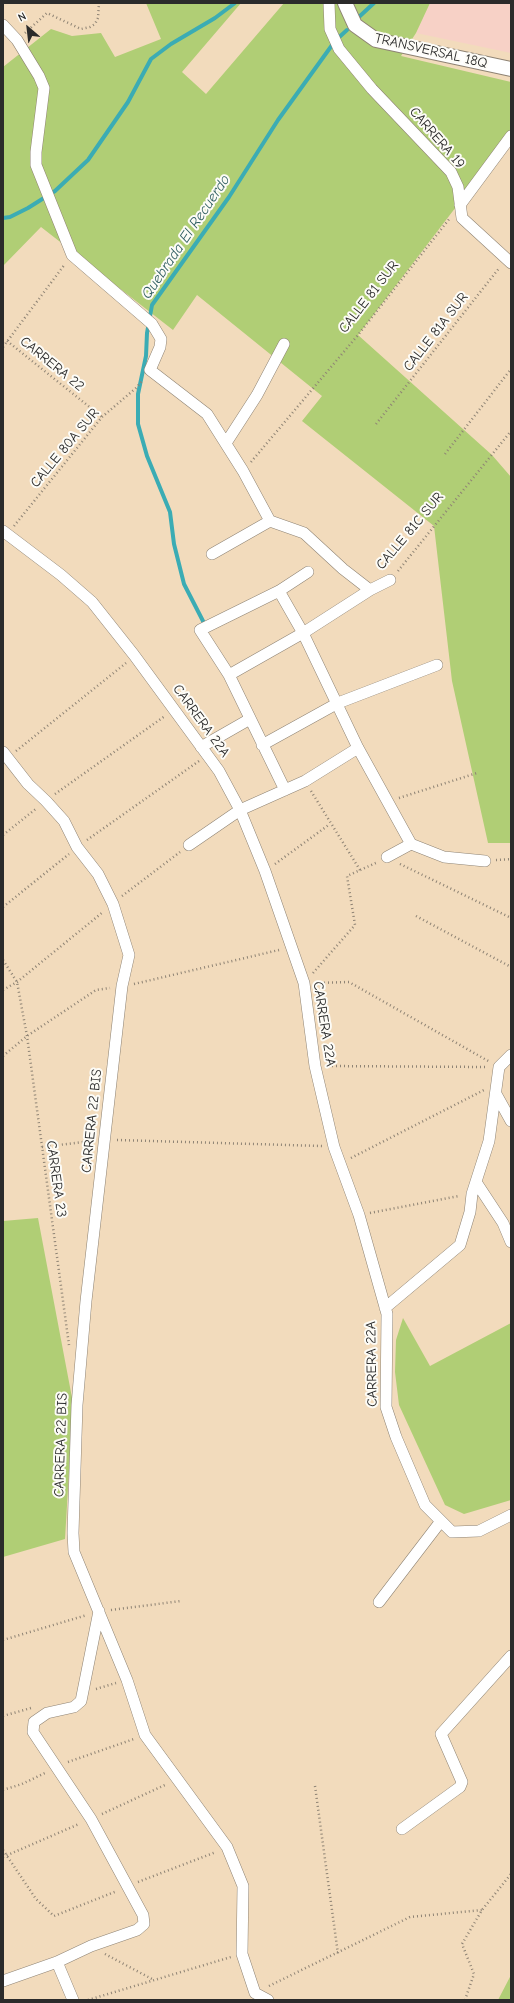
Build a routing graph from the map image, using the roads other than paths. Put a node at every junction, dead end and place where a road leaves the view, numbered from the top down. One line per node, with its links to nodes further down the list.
1 (328, 3): 6 (street, CARRERA 19)
2 (345, 3): 4 (street, TRANSVERSAL 18Q)
3 (3, 25): 9 (street)
4 (511, 69)
5 (511, 136): 6 (street)
6 (460, 204): 7 (street, CARRERA 19)
7 (509, 261)
8 (284, 344): 9 (street)
9 (226, 443): 10 (street)
10 (270, 521): 12 (street); 15 (street)
11 (5, 533): 24 (street, CARRERA 22A)
12 (212, 554)
13 (308, 572): 16 (street)
14 (390, 580): 15 (street, CALLE 81C SUR)
15 (370, 590): 17 (street, CALLE 81C SUR)
16 (279, 591): 17 (street); 19 (street)
17 (303, 633): 19 (street, CALLE 81C SUR); 20 (street)
18 (437, 665): 20 (street)
19 (229, 676): 21 (street)
20 (338, 704): 22 (street); 23 (street)
21 (250, 719): 22 (street); 24 (street)
22 (262, 745): 26 (street)
23 (358, 748): 26 (street); 28 (street)
24 (204, 751): 27 (street, CARRERA 22A)
25 (5, 755): 41 (street, CARRERA 22 BIS)
26 (284, 790): 27 (street)
27 (240, 810): 29 (street); 37 (street, CARRERA 22A)
28 (411, 844): 30 (street); 31 (street)
29 (189, 845)
30 (387, 857)
31 (485, 861)
32 (511, 1055): 33 (street)
33 (496, 1089): 34 (street); 35 (street)
34 (511, 1121)
35 (476, 1182): 36 (street); 37 (street)
36 (511, 1242)
37 (385, 1308): 39 (street, CARRERA 22A)
38 (511, 1515): 39 (street, CARRERA 22A)
39 (441, 1521): 40 (street)
40 (379, 1602)
41 (99, 1611): 44 (street); 47 (street, CARRERA 22 BIS)
42 (511, 1656): 43 (street)
43 (402, 1829)
44 (57, 1962): 45 (street); 46 (street)
45 (3, 1981)
46 (73, 2000)
47 (268, 2000)

